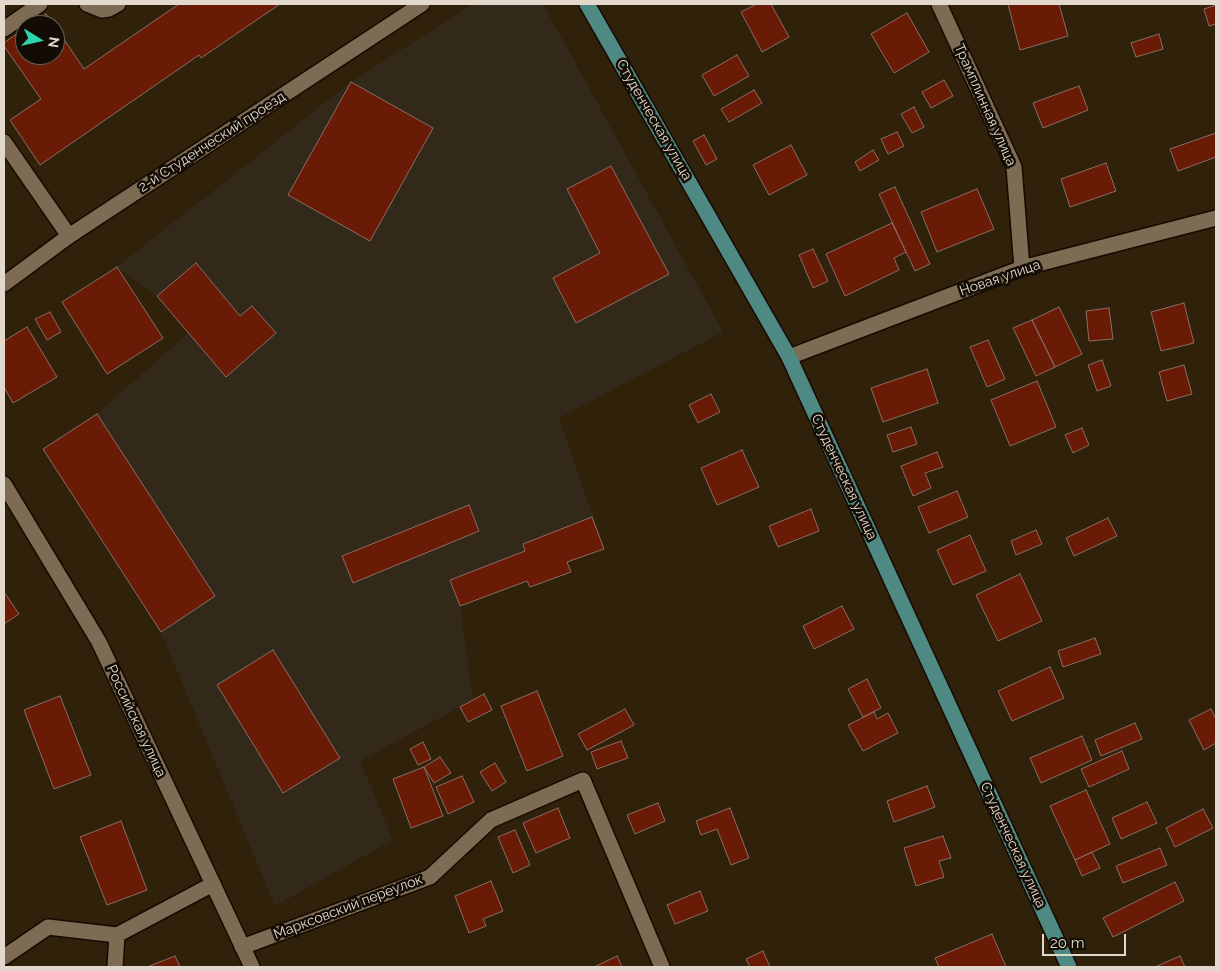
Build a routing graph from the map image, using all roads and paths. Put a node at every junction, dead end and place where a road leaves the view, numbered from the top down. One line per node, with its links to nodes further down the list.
1 (40, 4): 7 (street)
2 (87, 4): 3 (street)
3 (118, 4)
4 (422, 4): 10 (street, 2-й Студенческий проезд)
5 (587, 4): 13 (main road, Студенческая улица)
6 (939, 4): 11 (street, Трамплинная улица)
7 (4, 29)
8 (4, 142): 10 (street)
9 (1216, 218): 11 (street, Новая улица)
10 (69, 236): 12 (street, 2-й Студенческий проезд)
11 (1022, 268): 13 (street, Новая улица)
12 (4, 284)
13 (790, 357): 22 (main road, Студенческая улица)
14 (4, 484): 15 (street, Российская улица)
15 (213, 884): 16 (street); 17 (street, Российская улица)
16 (117, 935): 18 (street); 19 (street)
17 (242, 947): 20 (street, Российская улица); 21 (street, Марксовский переулок)
18 (4, 957)
19 (115, 967)
20 (252, 967)
21 (662, 967)
22 (1069, 967)

